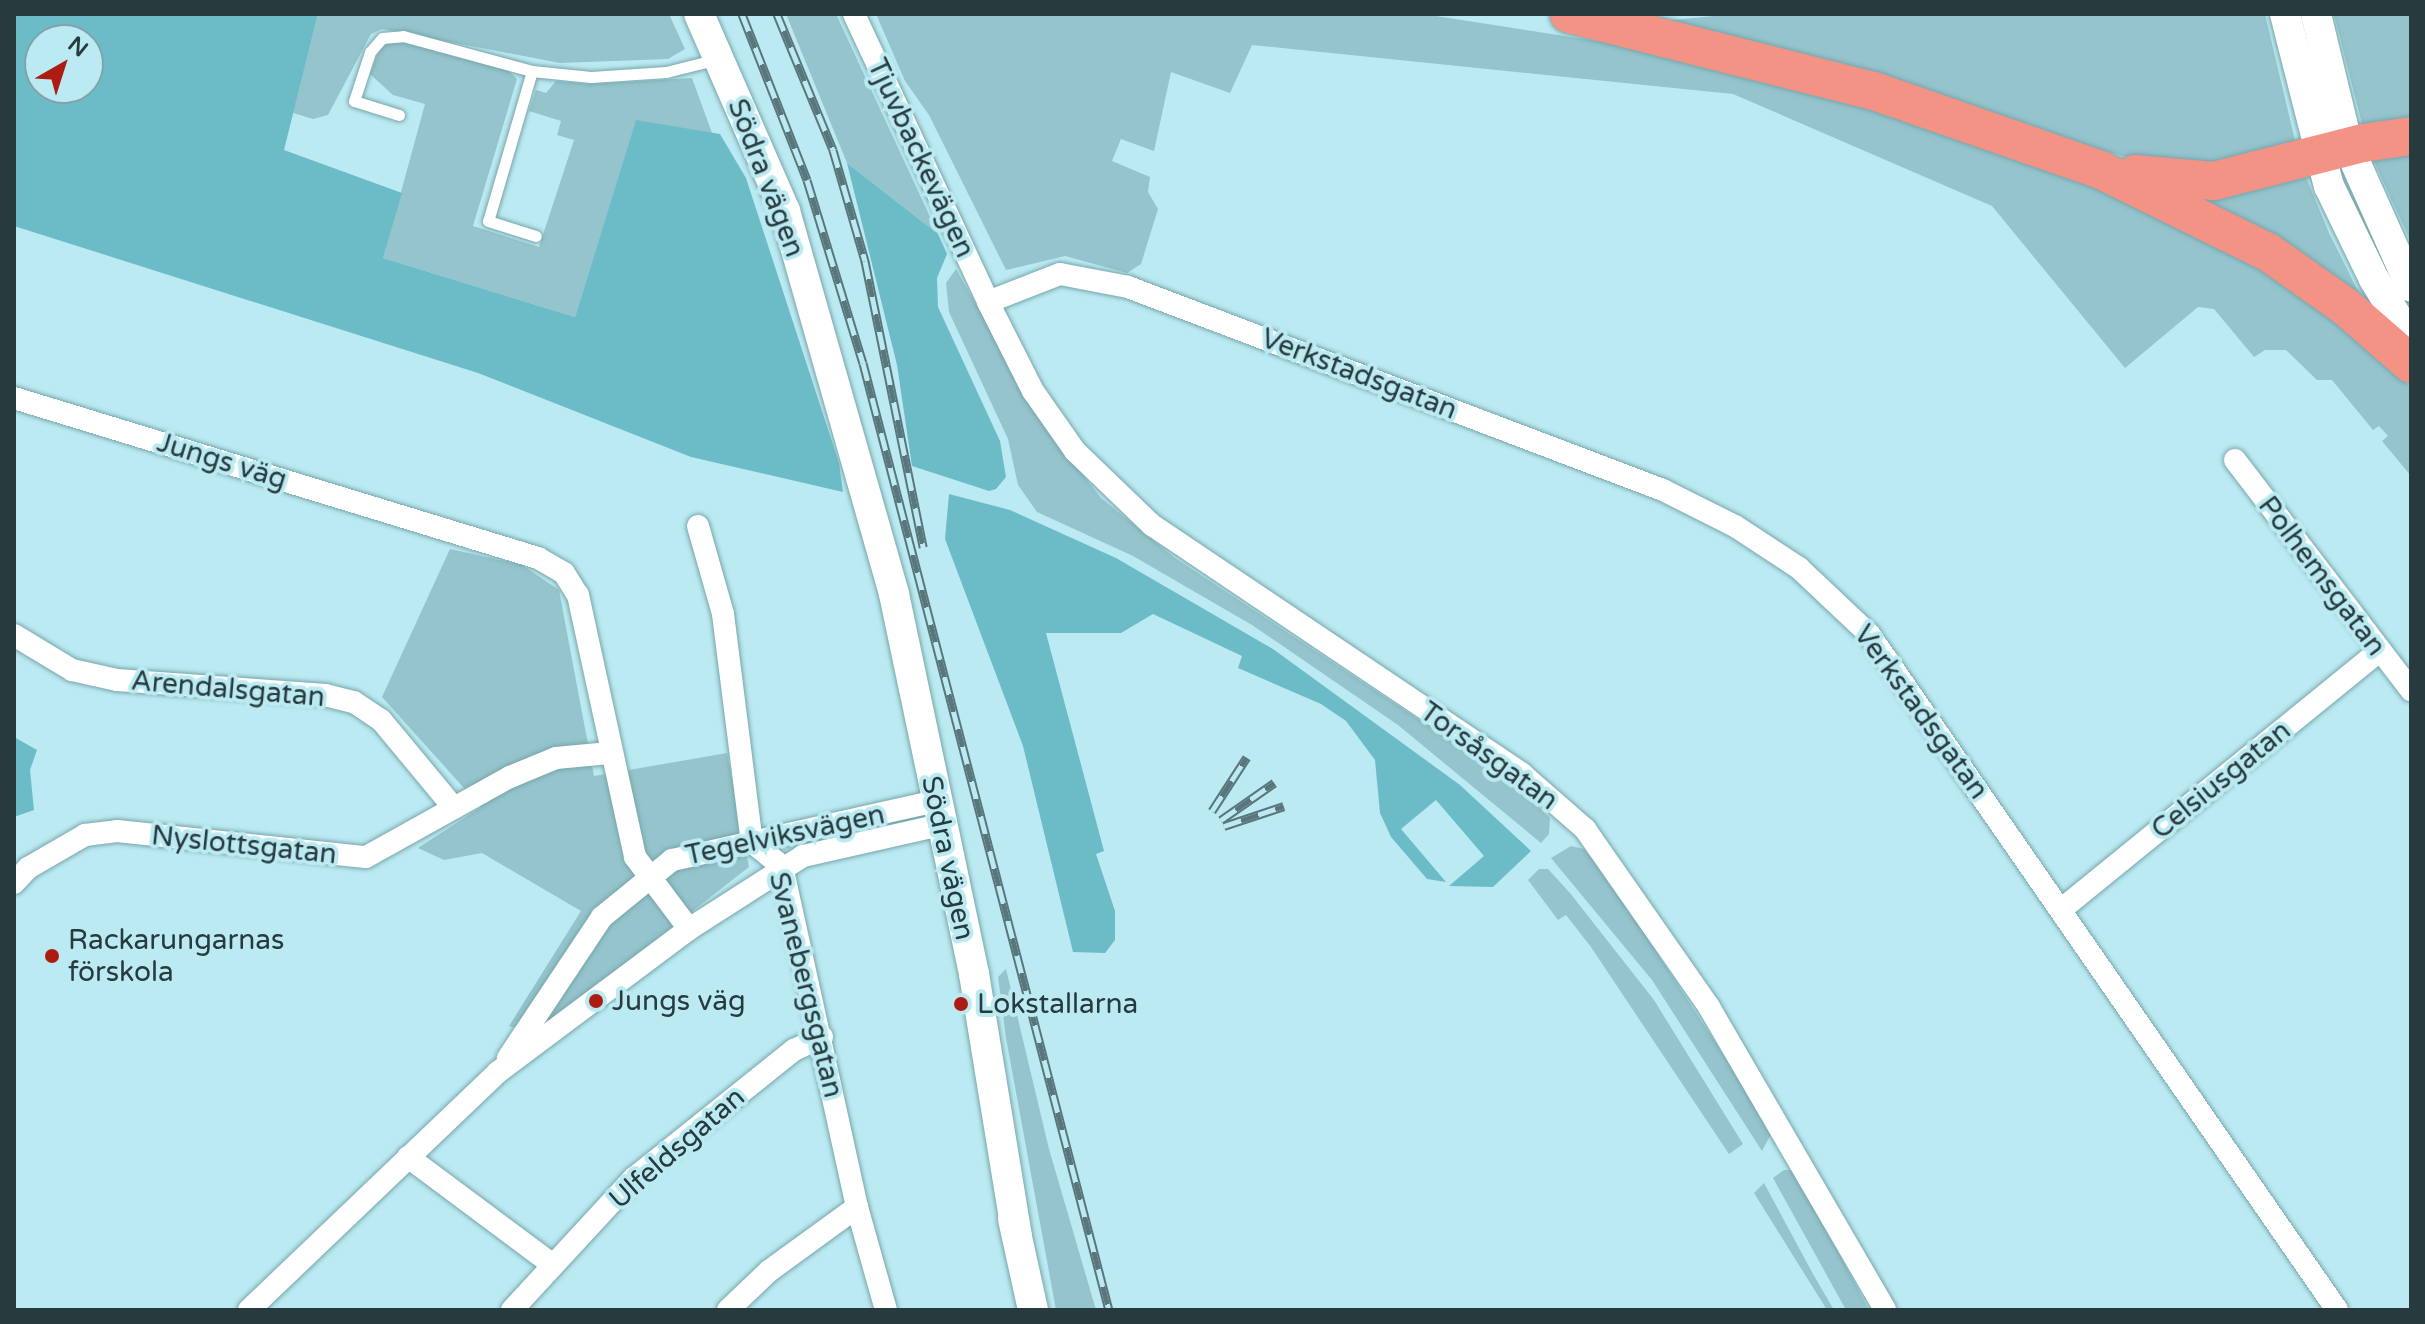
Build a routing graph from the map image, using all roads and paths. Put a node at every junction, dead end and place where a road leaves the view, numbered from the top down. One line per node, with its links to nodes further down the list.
1 (699, 14): 6 (main road, Södra vägen)
2 (854, 14): 14 (street, Tjuvbackevägen)
3 (1569, 14): 11 (highway)
4 (2285, 14): 10 (main road)
5 (2316, 14): 10 (main road)
6 (718, 58): 7 (lane); 25 (main road, Södra vägen)
7 (532, 71): 8 (lane); 12 (lane)
8 (399, 115)
9 (2411, 136): 10 (highway)
10 (2334, 150): 11 (highway); 13 (main road); 15 (main road)
11 (2101, 170): 16 (highway)
12 (536, 236)
13 (2411, 287)
14 (988, 302): 30 (street, Verkstadsgatan); 42 (street, Torsåsgatan)
15 (2411, 340)
16 (2411, 364)
17 (14, 398): 23 (street, Jungs väg)
18 (2235, 460): 21 (street, Polhemsgatan)
19 (698, 526): 26 (street, Svanebergsgatan)
20 (14, 635): 24 (street, Arendalsgatan)
21 (2379, 651): 22 (street, Polhemsgatan); 30 (street, Celsiusgatan)
22 (2411, 690)
23 (610, 753): 24 (street, Nyslottsgatan); 28 (street, Jungs väg)
24 (454, 808): 29 (street, Nyslottsgatan)
25 (928, 816): 26 (street, Tegelviksvägen); 27 (street, Tegelviksvägen); 41 (main road, Södra vägen)
26 (752, 842): 27 (street, Svanebergsgatan); 28 (street, Tegelviksvägen)
27 (782, 866): 31 (street, Tegelviksvägen); 32 (street, Svanebergsgatan)
28 (648, 875): 31 (street, Jungs väg); 33 (street, Tegelviksvägen)
29 (14, 883)
30 (2063, 908): 43 (street, Verkstadsgatan)
31 (689, 929): 33 (street, Tegelviksvägen)
32 (822, 1037): 35 (street, Svanebergsgatan); 36 (street, Ulfeldsgatan)
33 (498, 1072): 34 (street, Tegelviksvägen)
34 (408, 1157): 36 (street); 37 (street, Tegelviksvägen)
35 (857, 1207): 39 (street); 40 (street, Svanebergsgatan)
36 (553, 1265): 38 (street, Ulfeldsgatan)
37 (249, 1310)
38 (512, 1310)
39 (728, 1310)
40 (886, 1310)
41 (1033, 1310)
42 (1885, 1310)
43 (2337, 1310)

